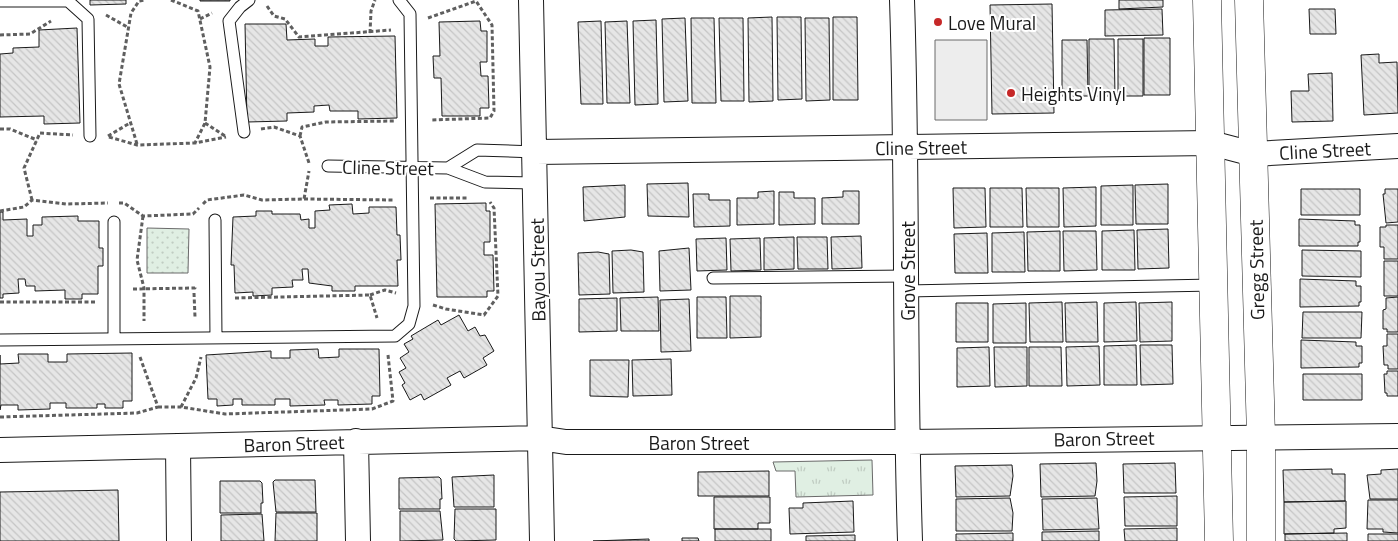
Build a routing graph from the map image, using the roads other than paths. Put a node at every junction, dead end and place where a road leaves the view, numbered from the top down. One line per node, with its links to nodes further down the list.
1 (248, 0): 8 (lane)
2 (399, 0): 16 (lane)
3 (531, 0): 13 (street, Bayou Street)
4 (902, 0): 12 (street, Grove Street)
5 (1207, 0): 10 (street)
6 (1249, 0): 14 (street, Gregg Street)
7 (0, 1): 9 (lane)
8 (244, 132)
9 (90, 136)
10 (1211, 143): 12 (street, Cline Street); 14 (street, Cline Street); 23 (street)
11 (1398, 146): 14 (street, Cline Street)
12 (907, 147): 13 (street, Cline Street); 22 (street, Grove Street)
13 (536, 152): 17 (lane, Cline Street); 18 (street, Bayou Street)
14 (1254, 154): 30 (street, Gregg Street)
15 (328, 166): 16 (lane, Cline Street)
16 (412, 167): 17 (lane, Cline Street); 25 (lane)
17 (448, 168): 18 (lane, Cline Street)
18 (536, 183): 29 (street, Bayou Street)
19 (215, 220): 25 (lane)
20 (114, 222): 24 (lane)
21 (713, 278): 22 (lane)
22 (907, 284): 23 (lane); 32 (street, Grove Street)
23 (1214, 285): 28 (street)
24 (114, 338): 25 (lane); 26 (lane)
25 (216, 338)
26 (0, 340)
27 (1398, 436): 30 (street, Baron Street)
28 (1218, 437): 30 (street, Baron Street); 32 (street, Baron Street); 39 (street)
29 (539, 438): 31 (street, Baron Street); 32 (street, Baron Street); 37 (street, Bayou Street)
30 (1261, 438): 40 (street, Gregg Street)
31 (356, 441): 33 (street, Baron Street); 36 (street)
32 (907, 442): 38 (street, Grove Street)
33 (178, 446): 34 (street, Baron Street); 35 (street)
34 (0, 450)
35 (179, 541)
36 (358, 541)
37 (542, 541)
38 (910, 541)
39 (1219, 541)
40 (1261, 541)

